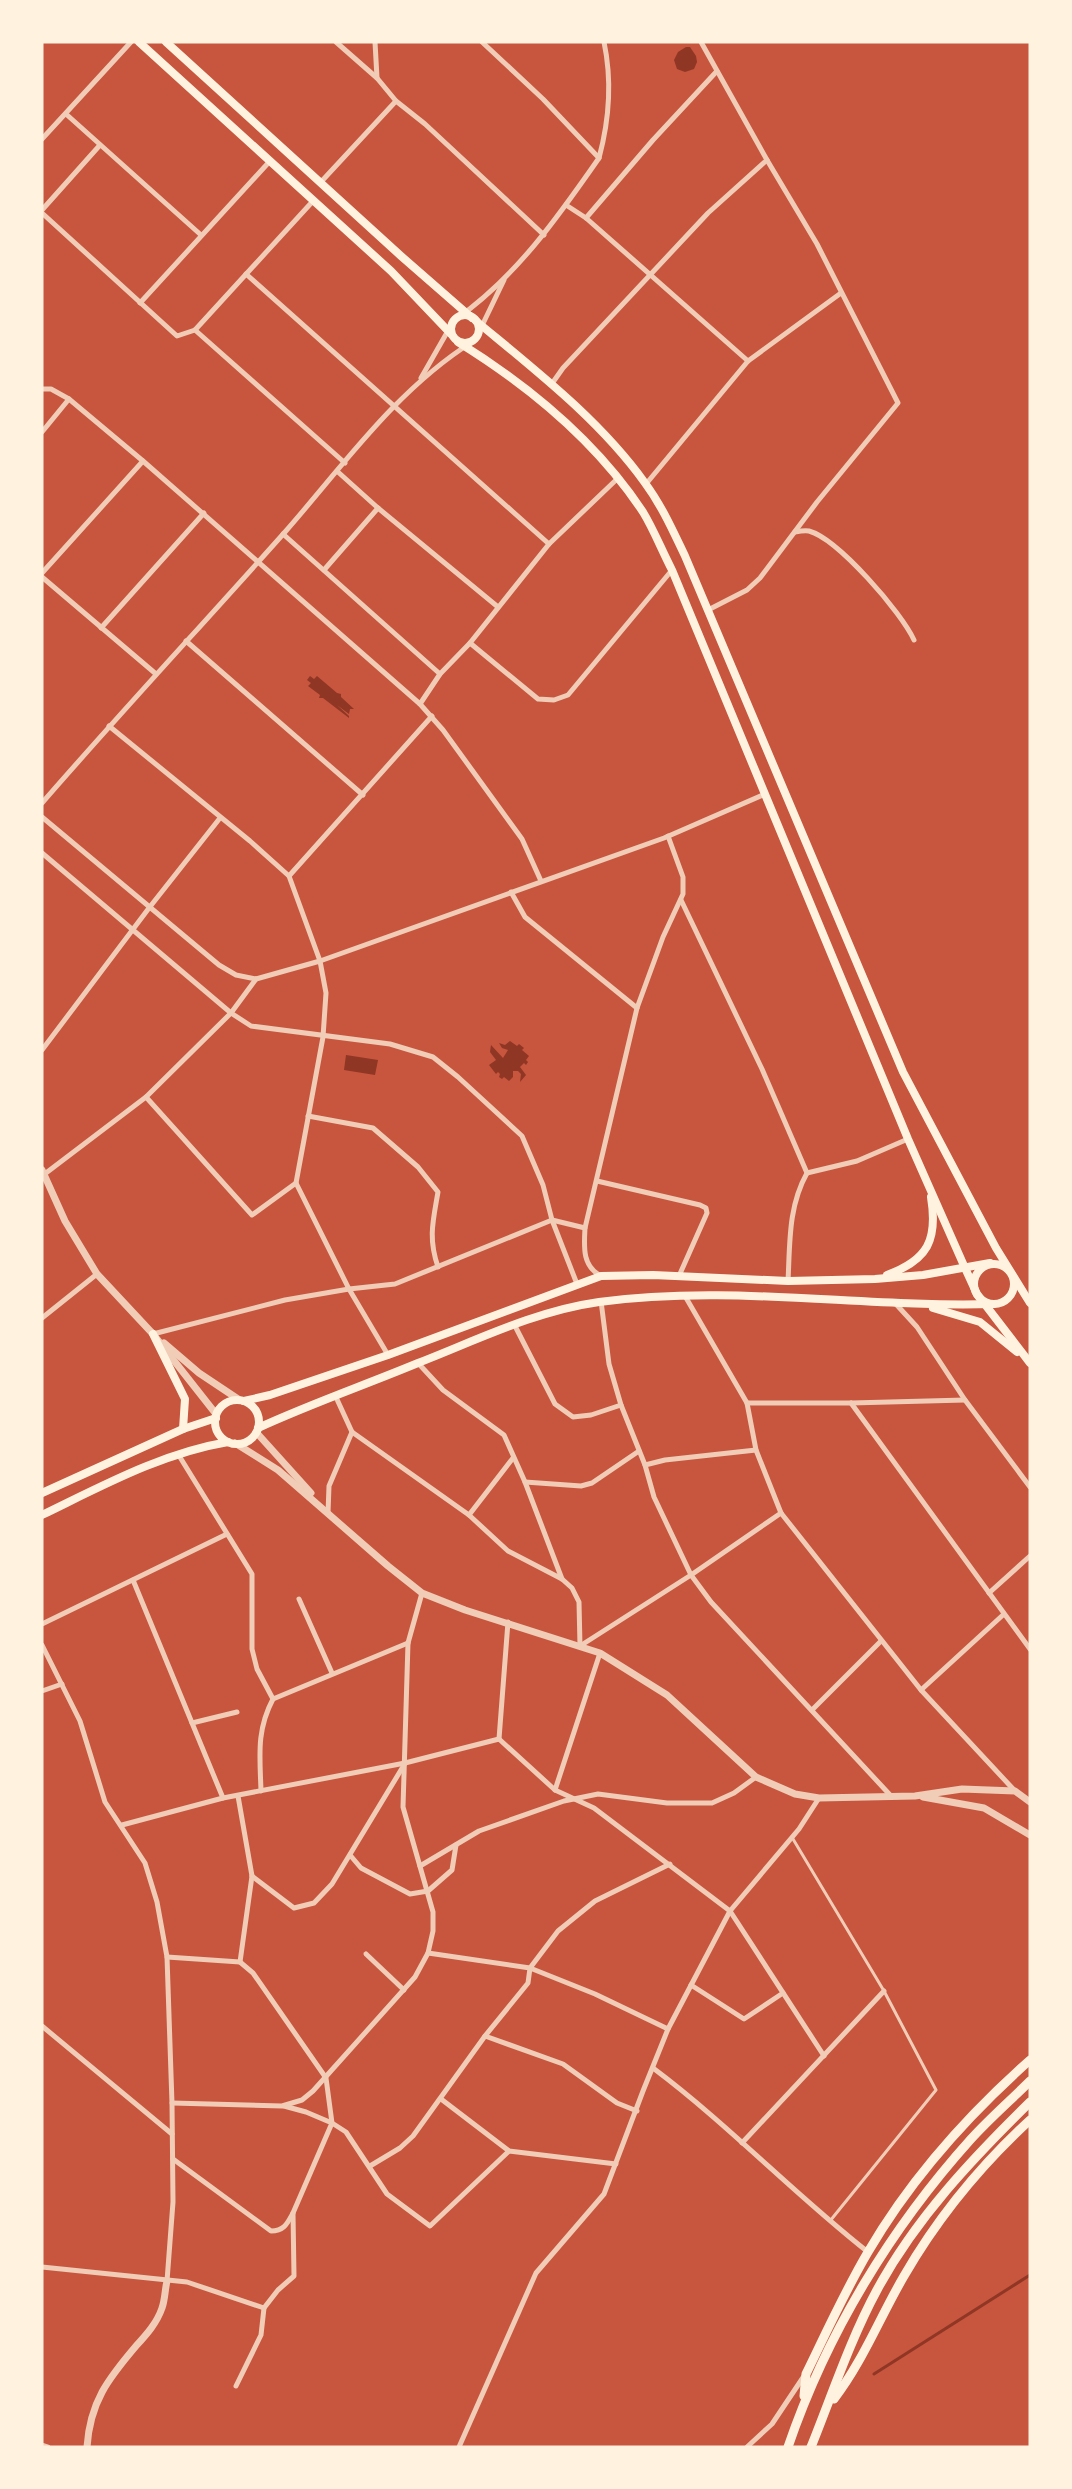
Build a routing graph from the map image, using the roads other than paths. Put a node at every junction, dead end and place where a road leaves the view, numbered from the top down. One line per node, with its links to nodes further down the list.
1 (131, 42): 12 (street)
2 (139, 42): 17 (main road)
3 (166, 42): 18 (main road)
4 (336, 42): 10 (street)
5 (375, 42): 10 (street)
6 (482, 42): 15 (street)
7 (603, 42): 15 (street)
8 (702, 42): 9 (street)
9 (717, 71): 16 (street); 22 (street)
10 (377, 78): 11 (street)
11 (396, 101): 18 (street); 24 (street)
12 (66, 114): 13 (street); 14 (street)
13 (42, 139)
14 (100, 145): 21 (street); 23 (street)
15 (599, 158): 20 (street)
16 (767, 160): 27 (street); 28 (street)
17 (270, 161): 19 (main road); 23 (street)
18 (320, 183): 30 (main road)
19 (314, 201): 25 (street); 32 (main road)
20 (566, 206): 22 (street); 24 (street)
21 (42, 211): 29 (street)
22 (586, 218): 27 (street)
23 (201, 235): 29 (street)
24 (544, 235): 26 (street)
25 (246, 274): 31 (street); 38 (street)
26 (506, 276): 30 (street); 30 (street)
27 (650, 276): 33 (street); 35 (street)
28 (841, 293): 33 (street); 47 (street)
29 (141, 303): 31 (street)
30 (474, 319): 32 (main road); 32 (main road); 35 (main road)
31 (195, 330): 41 (street)
32 (459, 339): 34 (street); 34 (street); 43 (main road)
33 (748, 361): 44 (street)
34 (419, 380): 38 (street)
35 (551, 385): 44 (main road)
36 (42, 389): 37 (street)
37 (69, 399): 39 (street); 40 (street)
38 (395, 405): 41 (street); 49 (street)
39 (42, 432)
40 (143, 461): 46 (street); 53 (street)
41 (345, 463): 42 (street)
42 (338, 472): 45 (street); 48 (street)
43 (617, 479): 49 (street); 52 (main road)
44 (646, 484): 56 (main road)
45 (378, 508): 51 (street); 55 (street)
46 (204, 513): 50 (street); 57 (street)
47 (795, 532): 56 (street); 58 (street)
48 (283, 534): 50 (street); 51 (street)
49 (549, 544): 55 (street)
50 (259, 561): 59 (street); 63 (street)
51 (324, 570): 62 (street)
52 (672, 570): 60 (street); 66 (main road)
53 (42, 573)
54 (42, 577): 57 (street)
55 (498, 607): 60 (street)
56 (708, 610): 99 (main road)
57 (101, 628): 61 (street)
58 (914, 640)
59 (186, 641): 61 (street); 67 (street)
60 (470, 643): 62 (street)
61 (156, 674): 65 (street)
62 (440, 674): 63 (street)
63 (420, 704): 64 (street)
64 (432, 716): 67 (street); 74 (street)
65 (109, 726): 68 (street); 70 (street)
66 (765, 794): 71 (street); 87 (main road)
67 (363, 795): 73 (street)
68 (42, 802)
69 (42, 817): 77 (street)
70 (220, 818): 73 (street); 77 (street)
71 (668, 837): 74 (street); 76 (street)
72 (42, 853): 78 (street)
73 (289, 876): 79 (street)
74 (541, 882): 75 (street)
75 (511, 892): 79 (street); 81 (street)
76 (681, 900): 81 (street); 89 (street)
77 (149, 908): 78 (street); 80 (street)
78 (133, 929): 82 (street); 84 (street)
79 (320, 961): 80 (street); 83 (street)
80 (256, 979): 82 (street)
81 (637, 1008): 90 (street)
82 (231, 1013): 83 (street); 85 (street)
83 (323, 1037): 86 (street); 93 (street)
84 (42, 1050)
85 (146, 1097): 88 (street); 91 (street)
86 (308, 1116): 91 (street); 96 (street)
87 (908, 1139): 89 (street); 92 (main road)
88 (42, 1173): 98 (street)
89 (807, 1173): 103 (street)
90 (597, 1181): 94 (street); 101 (street)
91 (296, 1183): 105 (street)
92 (928, 1184): 97 (main road); 102 (main road)
93 (552, 1220): 94 (street); 96 (street); 104 (street)
94 (585, 1228): 100 (street)
95 (990, 1263): 97 (main road); 99 (main road); 106 (main road)
96 (438, 1267): 105 (street)
97 (964, 1268): 102 (main road); 106 (main road)
98 (97, 1274): 114 (street); 116 (street)
99 (1012, 1274): 110 (main road); 112 (main road)
100 (602, 1276): 101 (main road); 104 (main road)
101 (678, 1276): 103 (main road)
102 (875, 1280): 103 (main road)
103 (788, 1281)
104 (577, 1284): 117 (main road)
105 (349, 1289): 116 (street); 117 (street)
106 (976, 1294): 112 (main road); 113 (main road)
107 (685, 1296): 108 (main road); 109 (main road); 123 (street)
108 (601, 1302): 115 (main road); 125 (street)
109 (894, 1302): 111 (main road); 122 (street)
110 (1030, 1303)
111 (920, 1304): 113 (main road); 118 (main road)
112 (994, 1304): 113 (main road)
113 (984, 1305): 118 (main road)
114 (42, 1318)
115 (514, 1324): 119 (main road); 125 (street)
116 (153, 1334): 121 (street); 126 (street); 127 (main road)
117 (388, 1355): 121 (main road)
118 (1029, 1362)
119 (418, 1363): 120 (main road); 134 (street)
120 (335, 1395): 128 (main road); 129 (street)
121 (241, 1400): 126 (main road); 128 (main road)
122 (965, 1400): 124 (street); 137 (street)
123 (747, 1403): 124 (street); 131 (street)
124 (851, 1403): 149 (street)
125 (621, 1405): 132 (street)
126 (216, 1416): 127 (main road); 130 (main road)
127 (183, 1429): 138 (main road)
128 (257, 1430): 130 (main road); 139 (street)
129 (352, 1432): 139 (street); 142 (street)
130 (232, 1443): 133 (main road); 139 (street)
131 (756, 1450): 135 (street); 140 (street)
132 (639, 1451): 135 (street); 136 (street)
133 (178, 1454): 141 (main road); 143 (street)
134 (513, 1458): 136 (street); 142 (street)
135 (645, 1465): 145 (street)
136 (525, 1482): 146 (street)
137 (1030, 1487)
138 (42, 1492)
139 (328, 1513): 148 (street)
140 (781, 1513): 145 (street); 154 (street)
141 (42, 1515)
142 (469, 1515): 146 (street)
143 (227, 1534): 147 (street); 164 (street)
144 (1030, 1556): 149 (street)
145 (691, 1575): 157 (street); 165 (street)
146 (562, 1579): 157 (street)
147 (133, 1580): 153 (street); 167 (street)
148 (422, 1593): 152 (street); 155 (street)
149 (989, 1593): 151 (street)
150 (299, 1599): 160 (street)
151 (1004, 1614): 158 (street); 162 (street)
152 (508, 1622): 157 (street); 168 (street)
153 (42, 1624)
154 (881, 1641): 162 (street); 165 (street)
155 (408, 1643): 160 (street); 169 (street)
156 (42, 1645): 161 (street)
157 (580, 1646): 159 (street)
158 (1030, 1649)
159 (600, 1653): 170 (street); 171 (street)
160 (332, 1673): 164 (street)
161 (62, 1684): 163 (street); 181 (street)
162 (921, 1690): 173 (street)
163 (42, 1691)
164 (273, 1700): 172 (street)
165 (813, 1709): 175 (street)
166 (237, 1712): 167 (street)
167 (192, 1723): 178 (street)
168 (500, 1739): 169 (street); 171 (street)
169 (405, 1763): 172 (street); 185 (street); 187 (street)
170 (756, 1777): 177 (street); 179 (street)
171 (555, 1790): 179 (street)
172 (261, 1791): 174 (street)
173 (1015, 1791): 176 (street); 180 (street)
174 (238, 1796): 178 (street); 188 (street)
175 (891, 1796): 176 (street); 177 (street)
176 (915, 1796): 182 (street)
177 (819, 1797): 183 (street)
178 (223, 1798): 181 (street)
179 (573, 1799): 184 (street); 186 (street)
180 (1030, 1803)
181 (122, 1825): 193 (street)
182 (1030, 1835)
183 (792, 1837): 190 (street); 198 (lane)
184 (456, 1845): 187 (street); 189 (street)
185 (350, 1855): 188 (street); 189 (street)
186 (670, 1864): 190 (street); 195 (street)
187 (420, 1866): 189 (street)
188 (252, 1876): 194 (street)
189 (428, 1891): 191 (street)
190 (730, 1911): 196 (street); 199 (street)
191 (428, 1953): 195 (street); 197 (street)
192 (366, 1954): 197 (street)
193 (167, 1957): 194 (street); 210 (street)
194 (240, 1962): 206 (street)
195 (530, 1968): 201 (street); 202 (street)
196 (691, 1985): 199 (street); 201 (street)
197 (404, 1990): 206 (street)
198 (884, 1991): 203 (street); 222 (lane)
199 (783, 1992): 203 (street)
200 (42, 2025): 215 (street)
201 (668, 2029): 205 (street)
202 (485, 2036): 208 (street); 212 (street)
203 (824, 2056): 216 (street)
204 (1030, 2060): 223 (highway)
205 (653, 2068): 212 (street); 216 (street)
206 (326, 2078): 211 (street); 214 (street)
207 (1030, 2081): 229 (highway)
208 (441, 2098): 217 (street); 220 (street)
209 (1030, 2102): 230 (highway)
210 (172, 2103): 211 (street); 215 (street)
211 (282, 2106): 214 (street)
212 (637, 2111): 219 (street)
213 (1030, 2120): 230 (highway)
214 (332, 2123): 220 (street); 221 (street)
215 (172, 2134): 218 (street)
216 (742, 2143): 222 (street)
217 (509, 2151): 219 (street); 220 (street)
218 (173, 2158): 221 (street); 225 (street)
219 (616, 2164): 234 (street)
220 (370, 2166)
221 (293, 2213): 226 (street)
222 (830, 2222): 223 (street)
223 (868, 2252): 227 (highway)
224 (42, 2267): 225 (street)
225 (167, 2281): 226 (street); 233 (street)
226 (264, 2308): 228 (street)
227 (806, 2374): 229 (highway); 235 (street)
228 (236, 2386)
229 (803, 2404): 236 (highway)
230 (826, 2410): 237 (highway)
231 (42, 2445): 232 (street)
232 (48, 2447)
233 (87, 2447)
234 (459, 2447)
235 (747, 2447)
236 (788, 2447)
237 (811, 2447)

